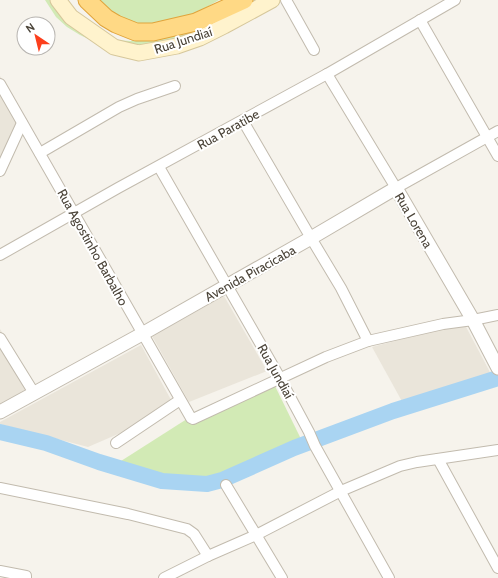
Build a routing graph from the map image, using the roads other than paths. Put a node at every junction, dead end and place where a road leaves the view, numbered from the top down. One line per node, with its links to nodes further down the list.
1 (58, 0): 4 (main road, Rua Jundiaí)
2 (87, 0): 3 (highway)
3 (244, 0)
4 (272, 0)
5 (286, 0): 8 (street)
6 (455, 0): 7 (street, Rua Paratibe)
7 (420, 20): 9 (street, Rua Paratibe); 15 (street)
8 (314, 50)
9 (327, 74): 12 (street, Rua Paratibe); 20 (street, Rua Lorena)
10 (0, 84): 13 (street, Rua Agostinho Barbalho)
11 (175, 86): 16 (street)
12 (243, 121): 18 (street, Rua Paratibe); 22 (street)
13 (22, 122): 16 (street, Rua Agostinho Barbalho); 19 (street)
14 (498, 131): 15 (street, Avenida Piracicaba)
15 (487, 137): 17 (street); 20 (street, Avenida Piracicaba)
16 (40, 153): 21 (street, Rua Agostinho Barbalho)
17 (498, 156)
18 (159, 167): 21 (street, Rua Paratibe); 24 (street, Rua Jundiaí)
19 (0, 171)
20 (396, 188): 22 (street, Avenida Piracicaba); 26 (street, Rua Lorena)
21 (74, 213): 23 (street, Rua Paratibe); 27 (street, Rua Agostinho Barbalho)
22 (311, 238): 24 (street, Avenida Piracicaba); 29 (street)
23 (0, 255)
24 (227, 285): 27 (street, Avenida Piracicaba); 31 (street, Rua Jundiaí)
25 (498, 315): 26 (street)
26 (473, 320): 29 (street); 30 (street, Rua Lorena)
27 (142, 334): 32 (street, Avenida Piracicaba); 33 (street, Rua Agostinho Barbalho)
28 (0, 338): 32 (street)
29 (368, 341): 31 (street)
30 (498, 367)
31 (280, 378): 33 (street, Rua Agostinho Barbalho); 40 (street, Rua Jundiaí)
32 (34, 393): 34 (street, Avenida Piracicaba)
33 (180, 400): 35 (street)
34 (0, 412)
35 (116, 443)
36 (498, 450): 37 (street)
37 (438, 460): 40 (street); 43 (street)
38 (226, 485): 41 (street)
39 (0, 488): 42 (street)
40 (341, 492): 41 (street); 45 (street, Rua Jundiaí)
41 (256, 535): 42 (street); 48 (street)
42 (208, 556): 47 (street)
43 (498, 568)
44 (0, 571): 46 (street)
45 (384, 576)
46 (26, 577)
47 (164, 578)
48 (282, 578)

